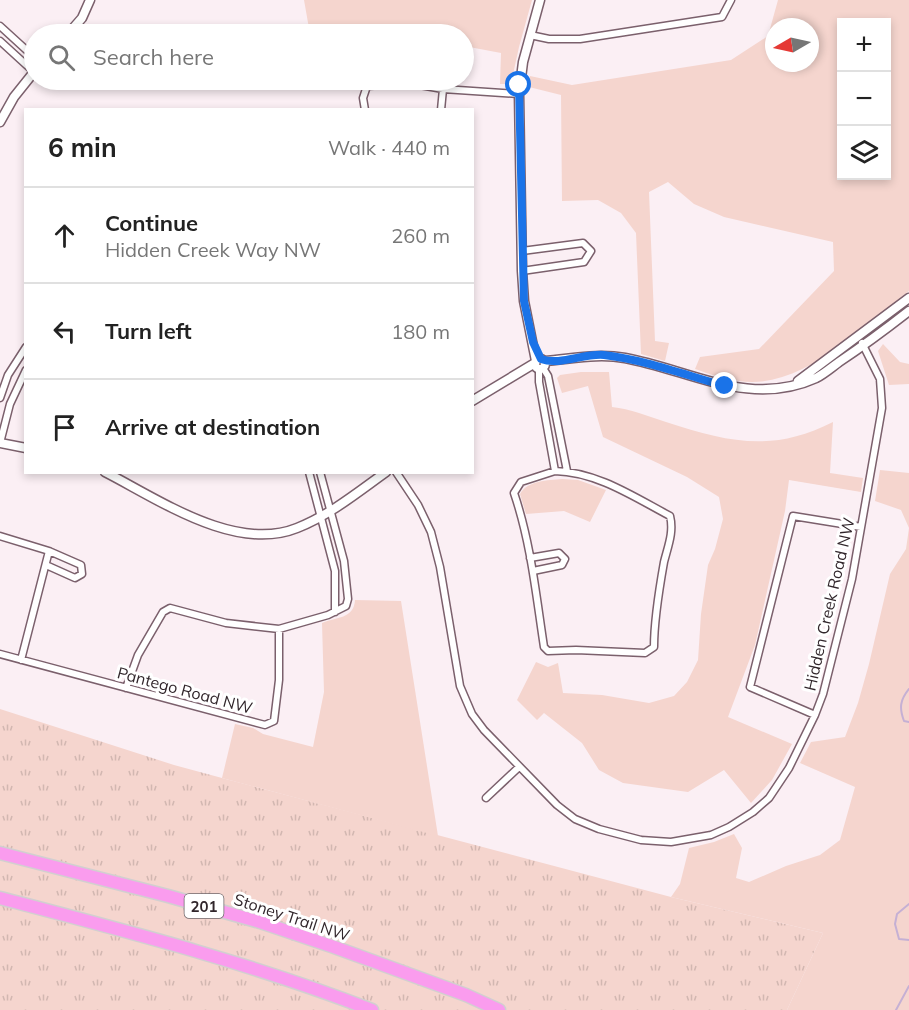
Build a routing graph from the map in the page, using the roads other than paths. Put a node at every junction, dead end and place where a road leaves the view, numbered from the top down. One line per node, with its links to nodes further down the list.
1 (90, 0): 4 (street)
2 (540, 0): 6 (street)
3 (731, 0): 6 (street)
4 (77, 24)
5 (0, 26): 8 (street)
6 (531, 35): 14 (street)
7 (0, 41): 9 (street)
8 (24, 48)
9 (24, 63)
10 (24, 84): 17 (street)
11 (366, 90): 15 (street)
12 (443, 90): 16 (street)
13 (458, 90): 14 (street)
14 (519, 94): 18 (street)
15 (365, 108)
16 (441, 108)
17 (0, 122)
18 (522, 251): 19 (street); 19 (street)
19 (522, 270): 25 (street)
20 (909, 298): 22 (street)
21 (909, 311): 23 (street)
22 (859, 337): 23 (street, Hidden Creek Road NW); 27 (street)
23 (864, 346): 27 (street); 41 (street, Hidden Creek Road NW)
24 (24, 350): 28 (street)
25 (540, 364): 27 (street); 29 (street); 32 (street); 33 (street)
26 (24, 374): 30 (street)
27 (793, 384)
28 (0, 398)
29 (474, 398)
30 (0, 443): 31 (street)
31 (24, 448)
32 (555, 471): 33 (street); 44 (street)
33 (567, 471): 46 (street)
34 (109, 474): 40 (street)
35 (310, 474): 40 (street)
36 (321, 474): 39 (street)
37 (383, 474): 39 (street)
38 (397, 474): 53 (street, Hidden Creek Road NW)
39 (331, 511): 40 (street); 47 (street)
40 (321, 516): 47 (street)
41 (861, 527): 52 (street, Hidden Creek Road NW); 52 (street)
42 (0, 536): 43 (street)
43 (49, 551): 45 (street); 45 (street)
44 (530, 558): 46 (street); 46 (street)
45 (46, 566): 50 (street)
46 (533, 571)
47 (334, 612): 48 (street)
48 (279, 629): 51 (street); 51 (street, Pantego Road NW)
49 (0, 654): 50 (street, Pantego Road NW)
50 (21, 660): 51 (street, Pantego Road NW)
51 (126, 688)
52 (815, 716): 53 (street, Hidden Creek Road NW)
53 (519, 767): 54 (street)
54 (486, 798)
55 (0, 853): 57 (highway, Stoney Trail NW / 201)
56 (0, 898): 58 (highway)
57 (498, 1009)
58 (372, 1010)

